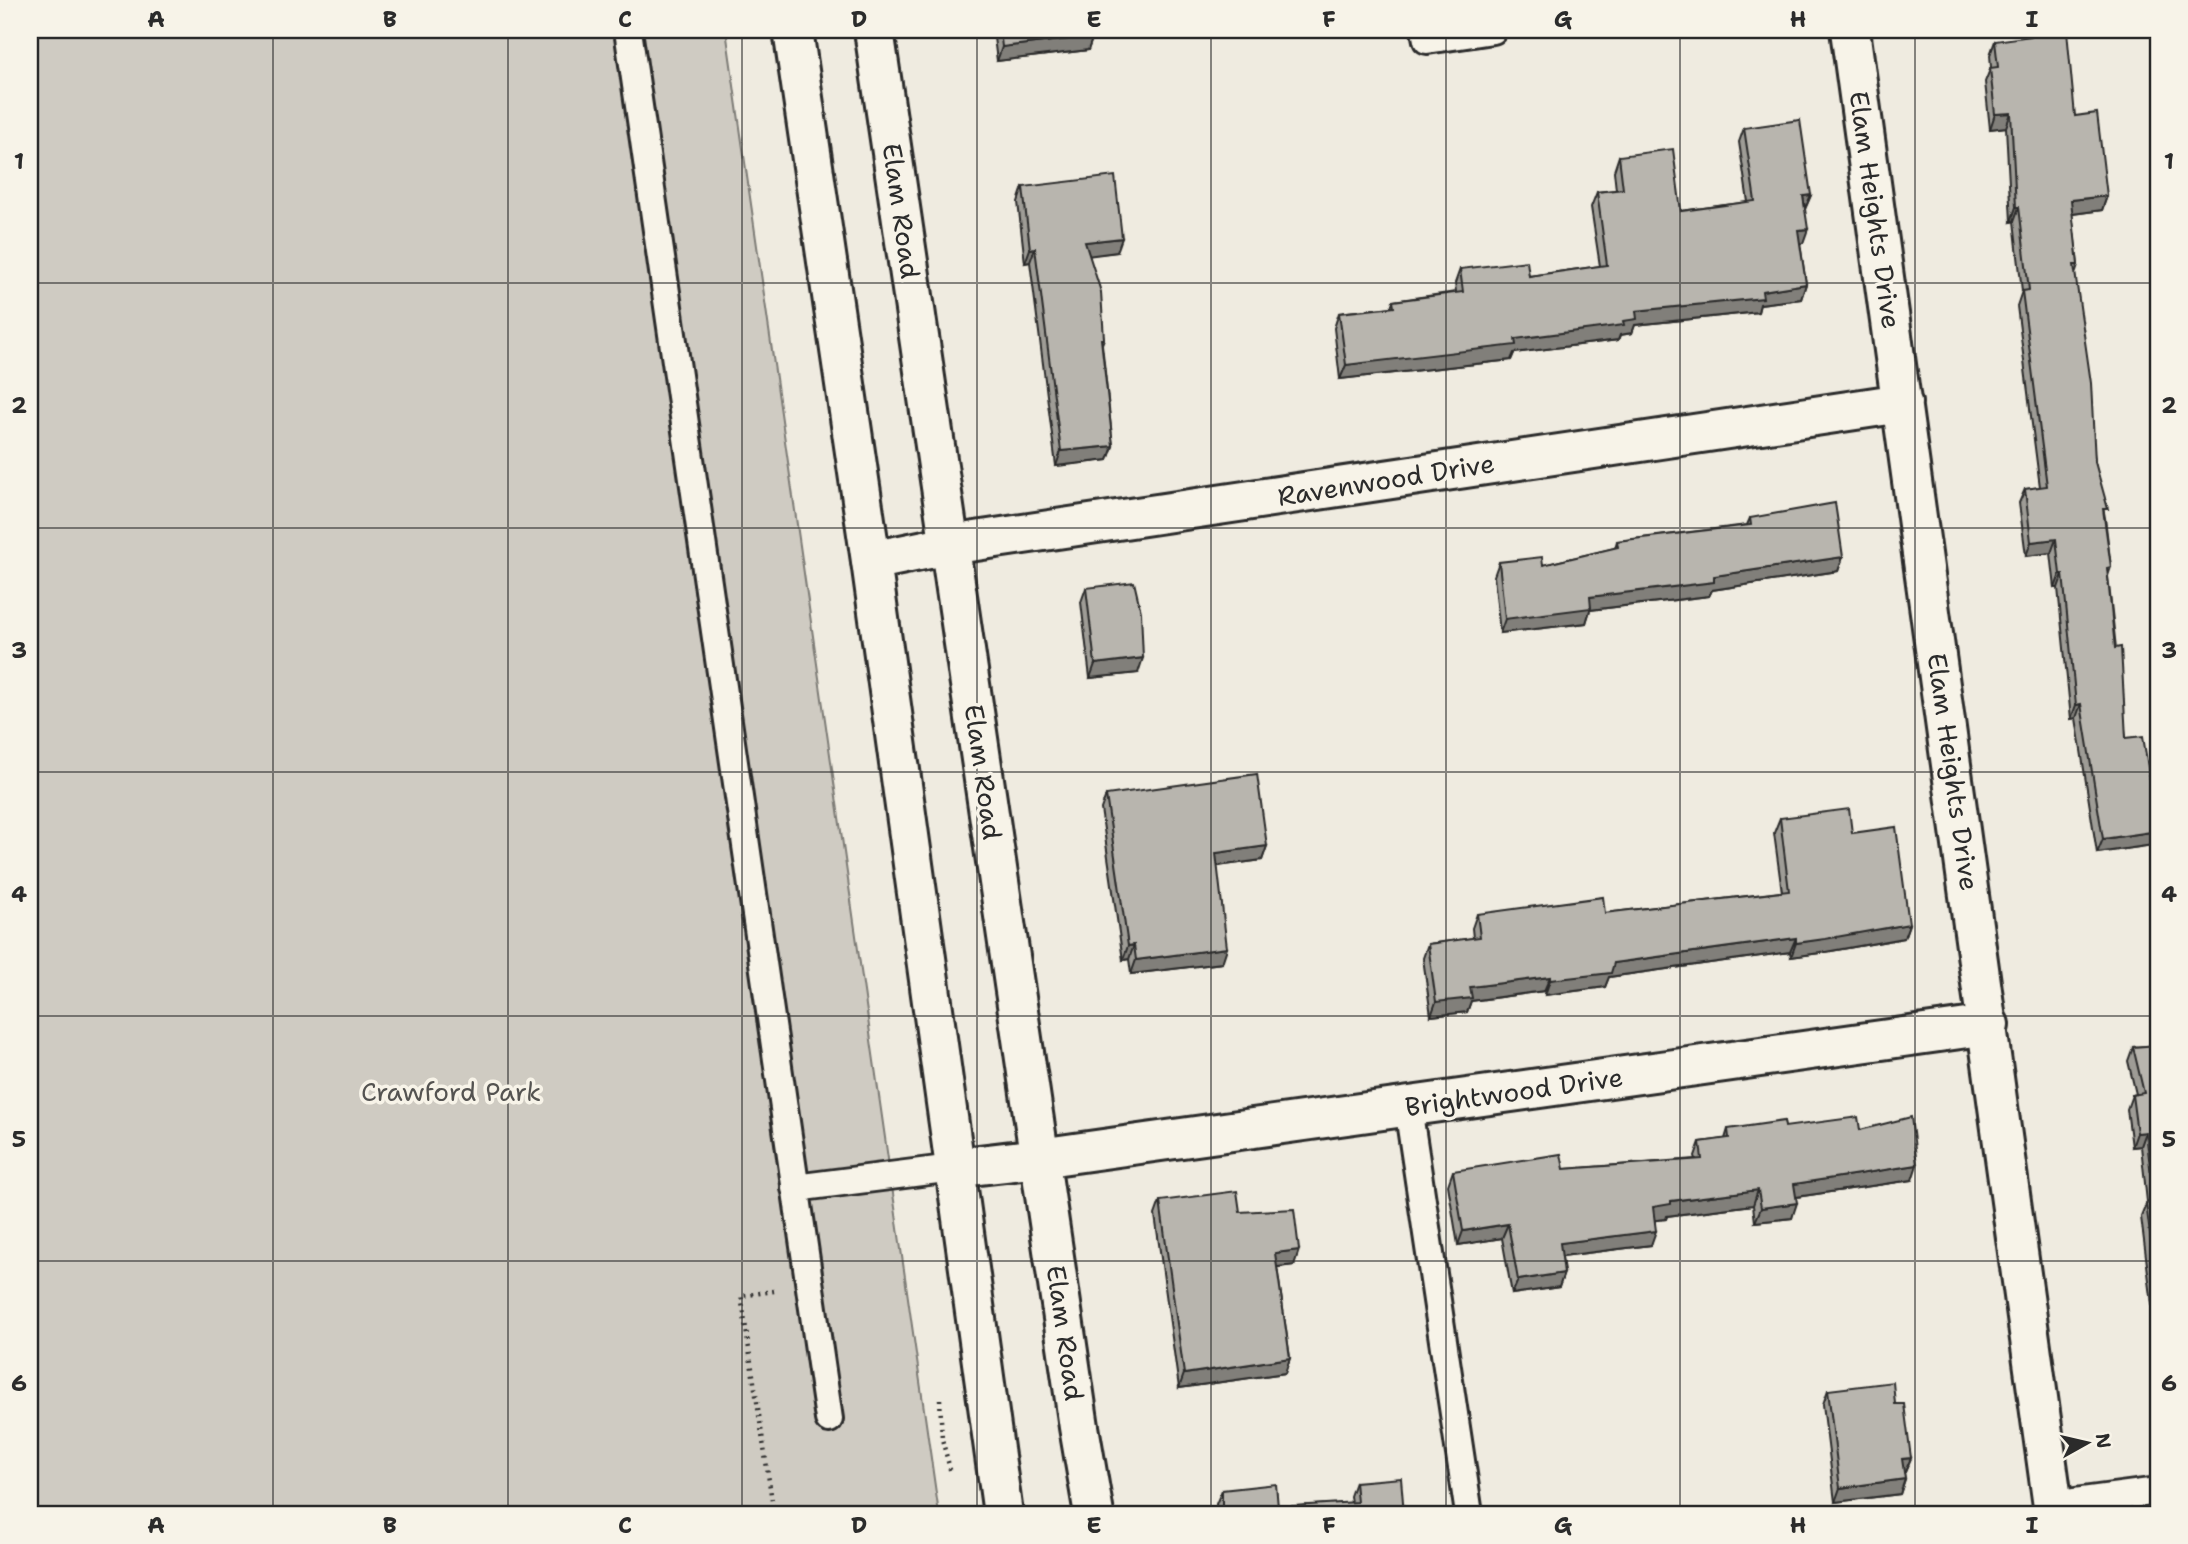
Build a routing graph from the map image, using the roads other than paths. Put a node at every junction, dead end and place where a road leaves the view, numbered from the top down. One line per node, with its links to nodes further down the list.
1 (628, 30): 14 (lane)
2 (793, 30): 9 (street)
3 (874, 30): 8 (street, Elam Road)
4 (1425, 30): 5 (lane)
5 (1493, 30)
6 (1850, 30): 7 (street, Elam Heights Drive)
7 (1902, 403): 8 (street, Ravenwood Drive); 10 (street, Elam Heights Drive)
8 (949, 545): 9 (street, Ravenwood Drive); 12 (street, Elam Road)
9 (871, 561): 13 (street)
10 (1989, 1025): 11 (street, Brightwood Drive); 17 (street, Elam Heights Drive)
11 (1408, 1107): 12 (street, Brightwood Drive); 20 (lane)
12 (1039, 1158): 13 (street, Brightwood Drive); 19 (street, Elam Road)
13 (953, 1168): 14 (lane); 18 (street)
14 (795, 1188): 15 (lane)
15 (829, 1419)
16 (2158, 1491): 17 (lane)
17 (2053, 1510)
18 (1003, 1514)
19 (1094, 1514)
20 (1469, 1514)

